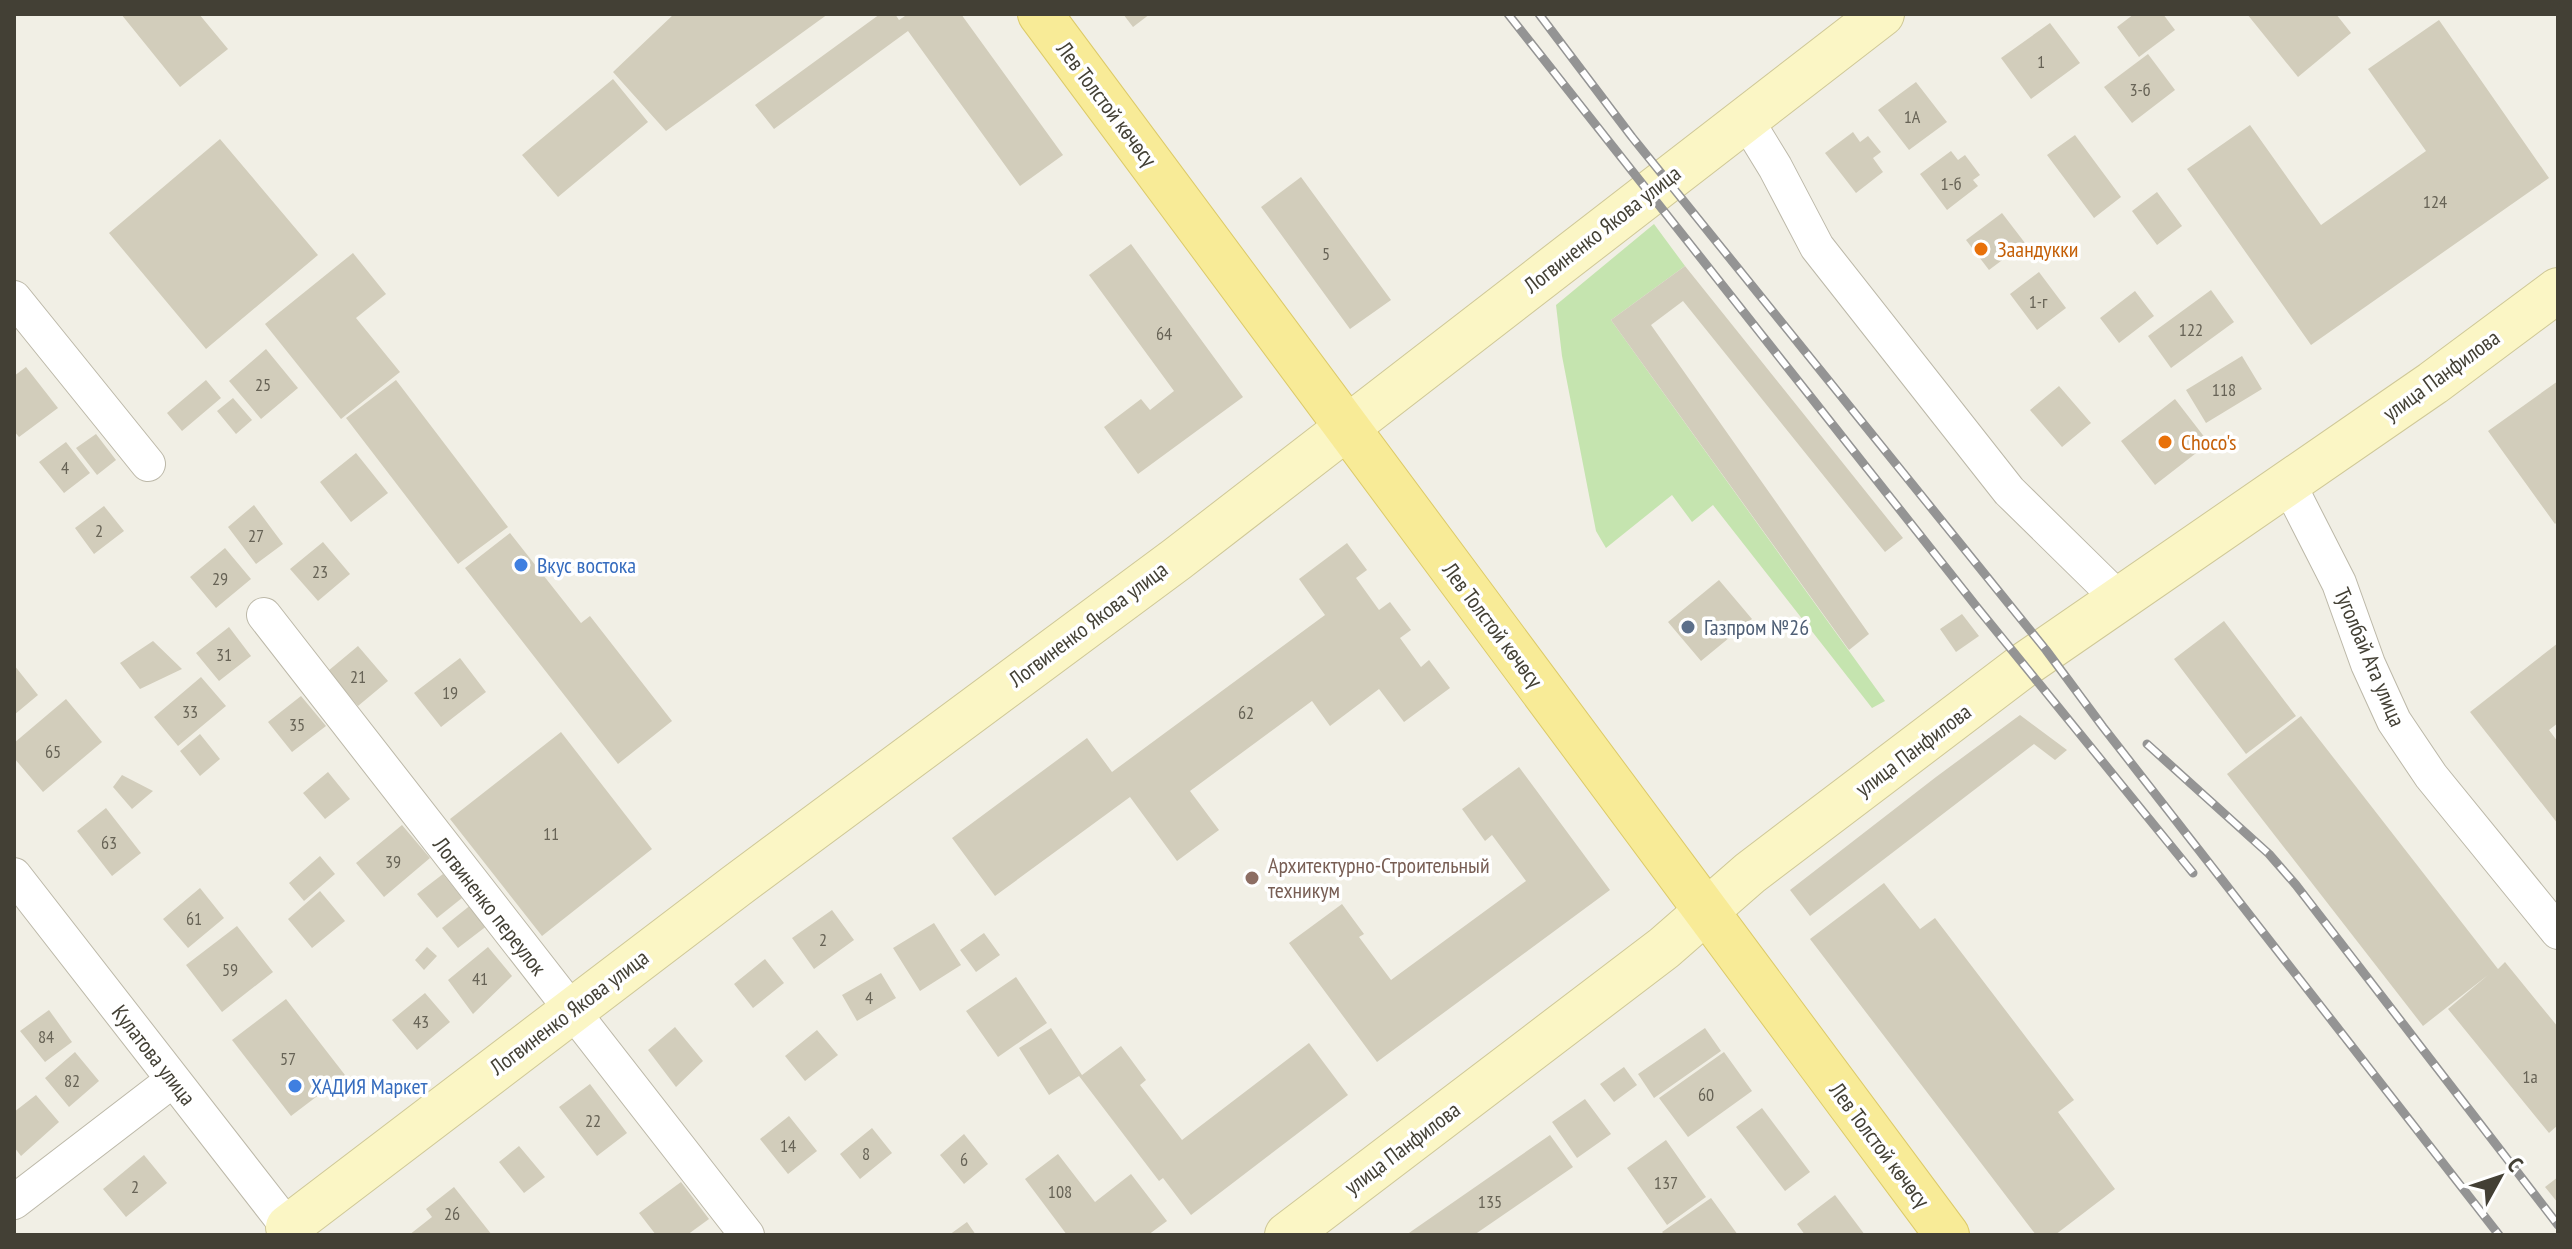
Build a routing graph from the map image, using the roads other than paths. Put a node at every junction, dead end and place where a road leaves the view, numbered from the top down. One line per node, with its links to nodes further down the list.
1 (1040, 14): 6 (main road, Лев Толстой көчөсү)
2 (1882, 14): 3 (street, Логвиненко Якова улица)
3 (1745, 118): 6 (street, Логвиненко Якова улица); 9 (street)
4 (2558, 290): 8 (street, улица Панфилова)
5 (14, 298): 7 (street)
6 (1345, 427): 12 (main road, Лев Толстой көчөсү); 14 (street, Логвиненко Якова улица)
7 (148, 464)
8 (2288, 483): 9 (street, улица Панфилова); 13 (street, Туголбай Ата улица)
9 (2119, 599): 12 (street, улица Панфилова)
10 (264, 615): 14 (street, Логвиненко переулок)
11 (18, 888): 15 (street, Кулатова улица)
12 (1708, 912): 19 (street, улица Панфилова); 20 (main road, Лев Толстой көчөсү)
13 (2558, 932)
14 (571, 1010): 17 (street, Логвиненко Якова улица); 18 (street, Логвиненко переулок)
15 (173, 1080): 16 (street); 17 (street, Кулатова улица)
16 (14, 1202)
17 (291, 1231)
18 (747, 1235)
19 (1287, 1235)
20 (1947, 1235)

